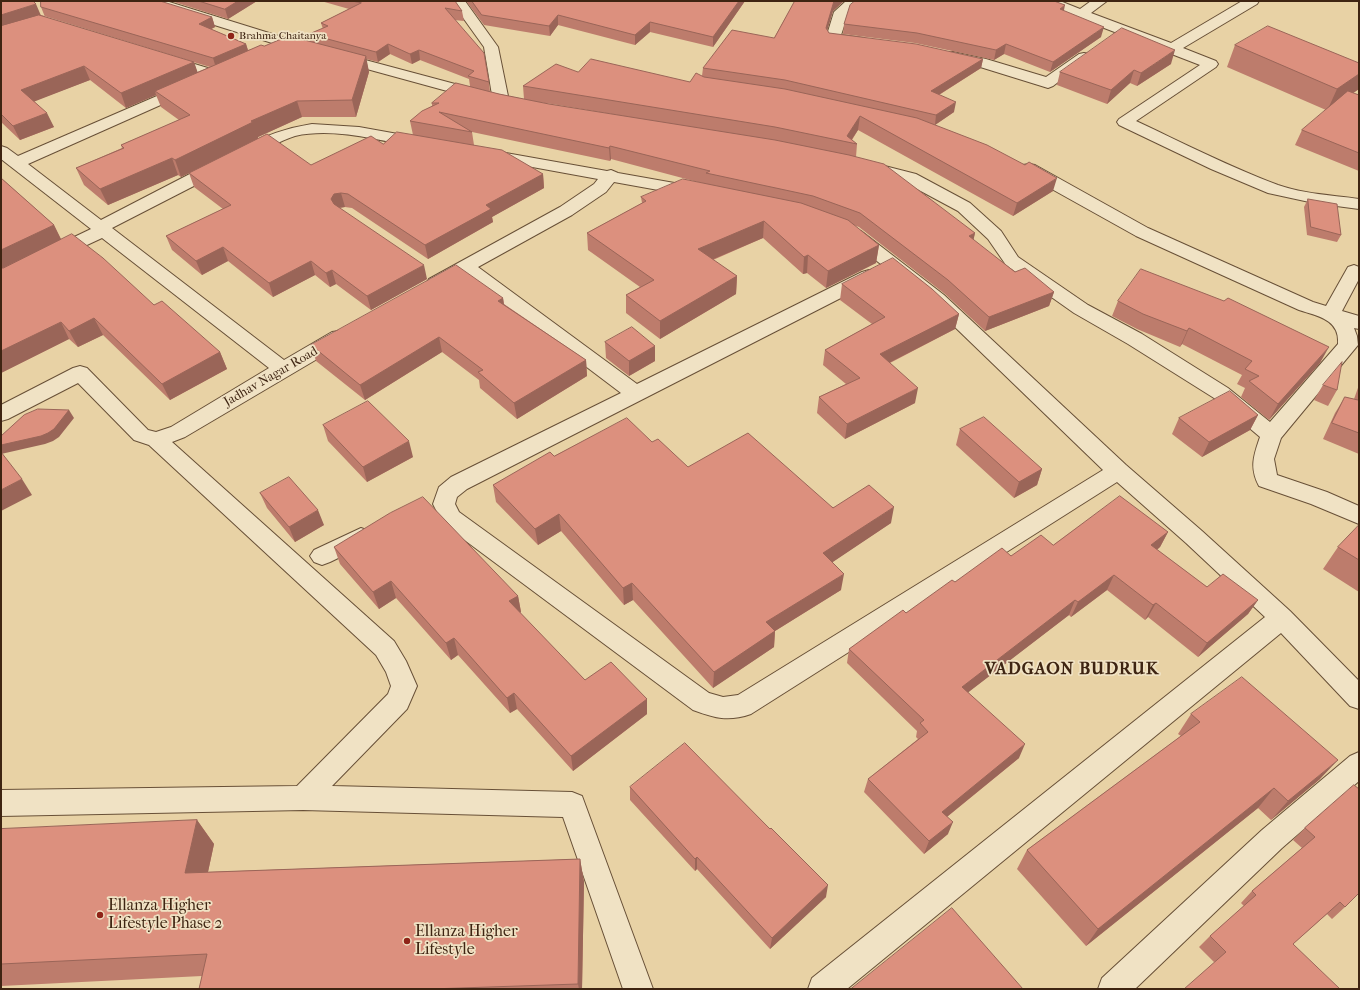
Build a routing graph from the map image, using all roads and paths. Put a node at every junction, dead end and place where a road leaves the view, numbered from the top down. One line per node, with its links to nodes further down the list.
1 (152, 1): 9 (street)
2 (458, 1): 9 (street)
3 (854, 1): 8 (street)
4 (1047, 1): 7 (street)
5 (1100, 1): 7 (street)
6 (1252, 1): 11 (street)
7 (1081, 14): 11 (street)
8 (870, 43)
9 (288, 44): 12 (street)
10 (1097, 48): 13 (street)
11 (1172, 49): 25 (street)
12 (266, 53)
13 (937, 53)
14 (157, 57): 16 (street)
15 (230, 69): 16 (street)
16 (216, 75): 20 (street)
17 (434, 145): 27 (street)
18 (1, 151): 20 (street)
19 (473, 152): 23 (street)
20 (15, 163): 27 (street)
21 (1017, 163): 33 (street)
22 (857, 164): 39 (street)
23 (611, 175): 24 (street); 30 (street)
24 (711, 194)
25 (1359, 204)
26 (839, 227): 29 (street)
27 (101, 229): 28 (street); 36 (street)
28 (39, 262)
29 (891, 264): 37 (street); 41 (street)
30 (466, 267): 32 (street); 37 (street)
31 (1354, 271): 33 (street)
32 (422, 291)
33 (1332, 314): 34 (street); 39 (street)
34 (1359, 323)
35 (352, 330): 36 (street, Jadhav Nagar Road)
36 (283, 369): 40 (street, Jadhav Nagar Road)
37 (636, 394): 42 (street)
38 (1, 413): 40 (street)
39 (1272, 434): 44 (street)
40 (156, 440): 50 (street)
41 (1118, 471): 42 (street); 47 (street)
42 (447, 493): 43 (street)
43 (426, 503)
44 (1359, 515)
45 (378, 528): 46 (street)
46 (322, 556)
47 (1282, 618): 48 (street); 53 (street)
48 (1359, 698)
49 (1359, 764): 54 (street)
50 (303, 798): 51 (street); 52 (street)
51 (1, 803)
52 (638, 989)
53 (823, 989)
54 (1113, 989)

